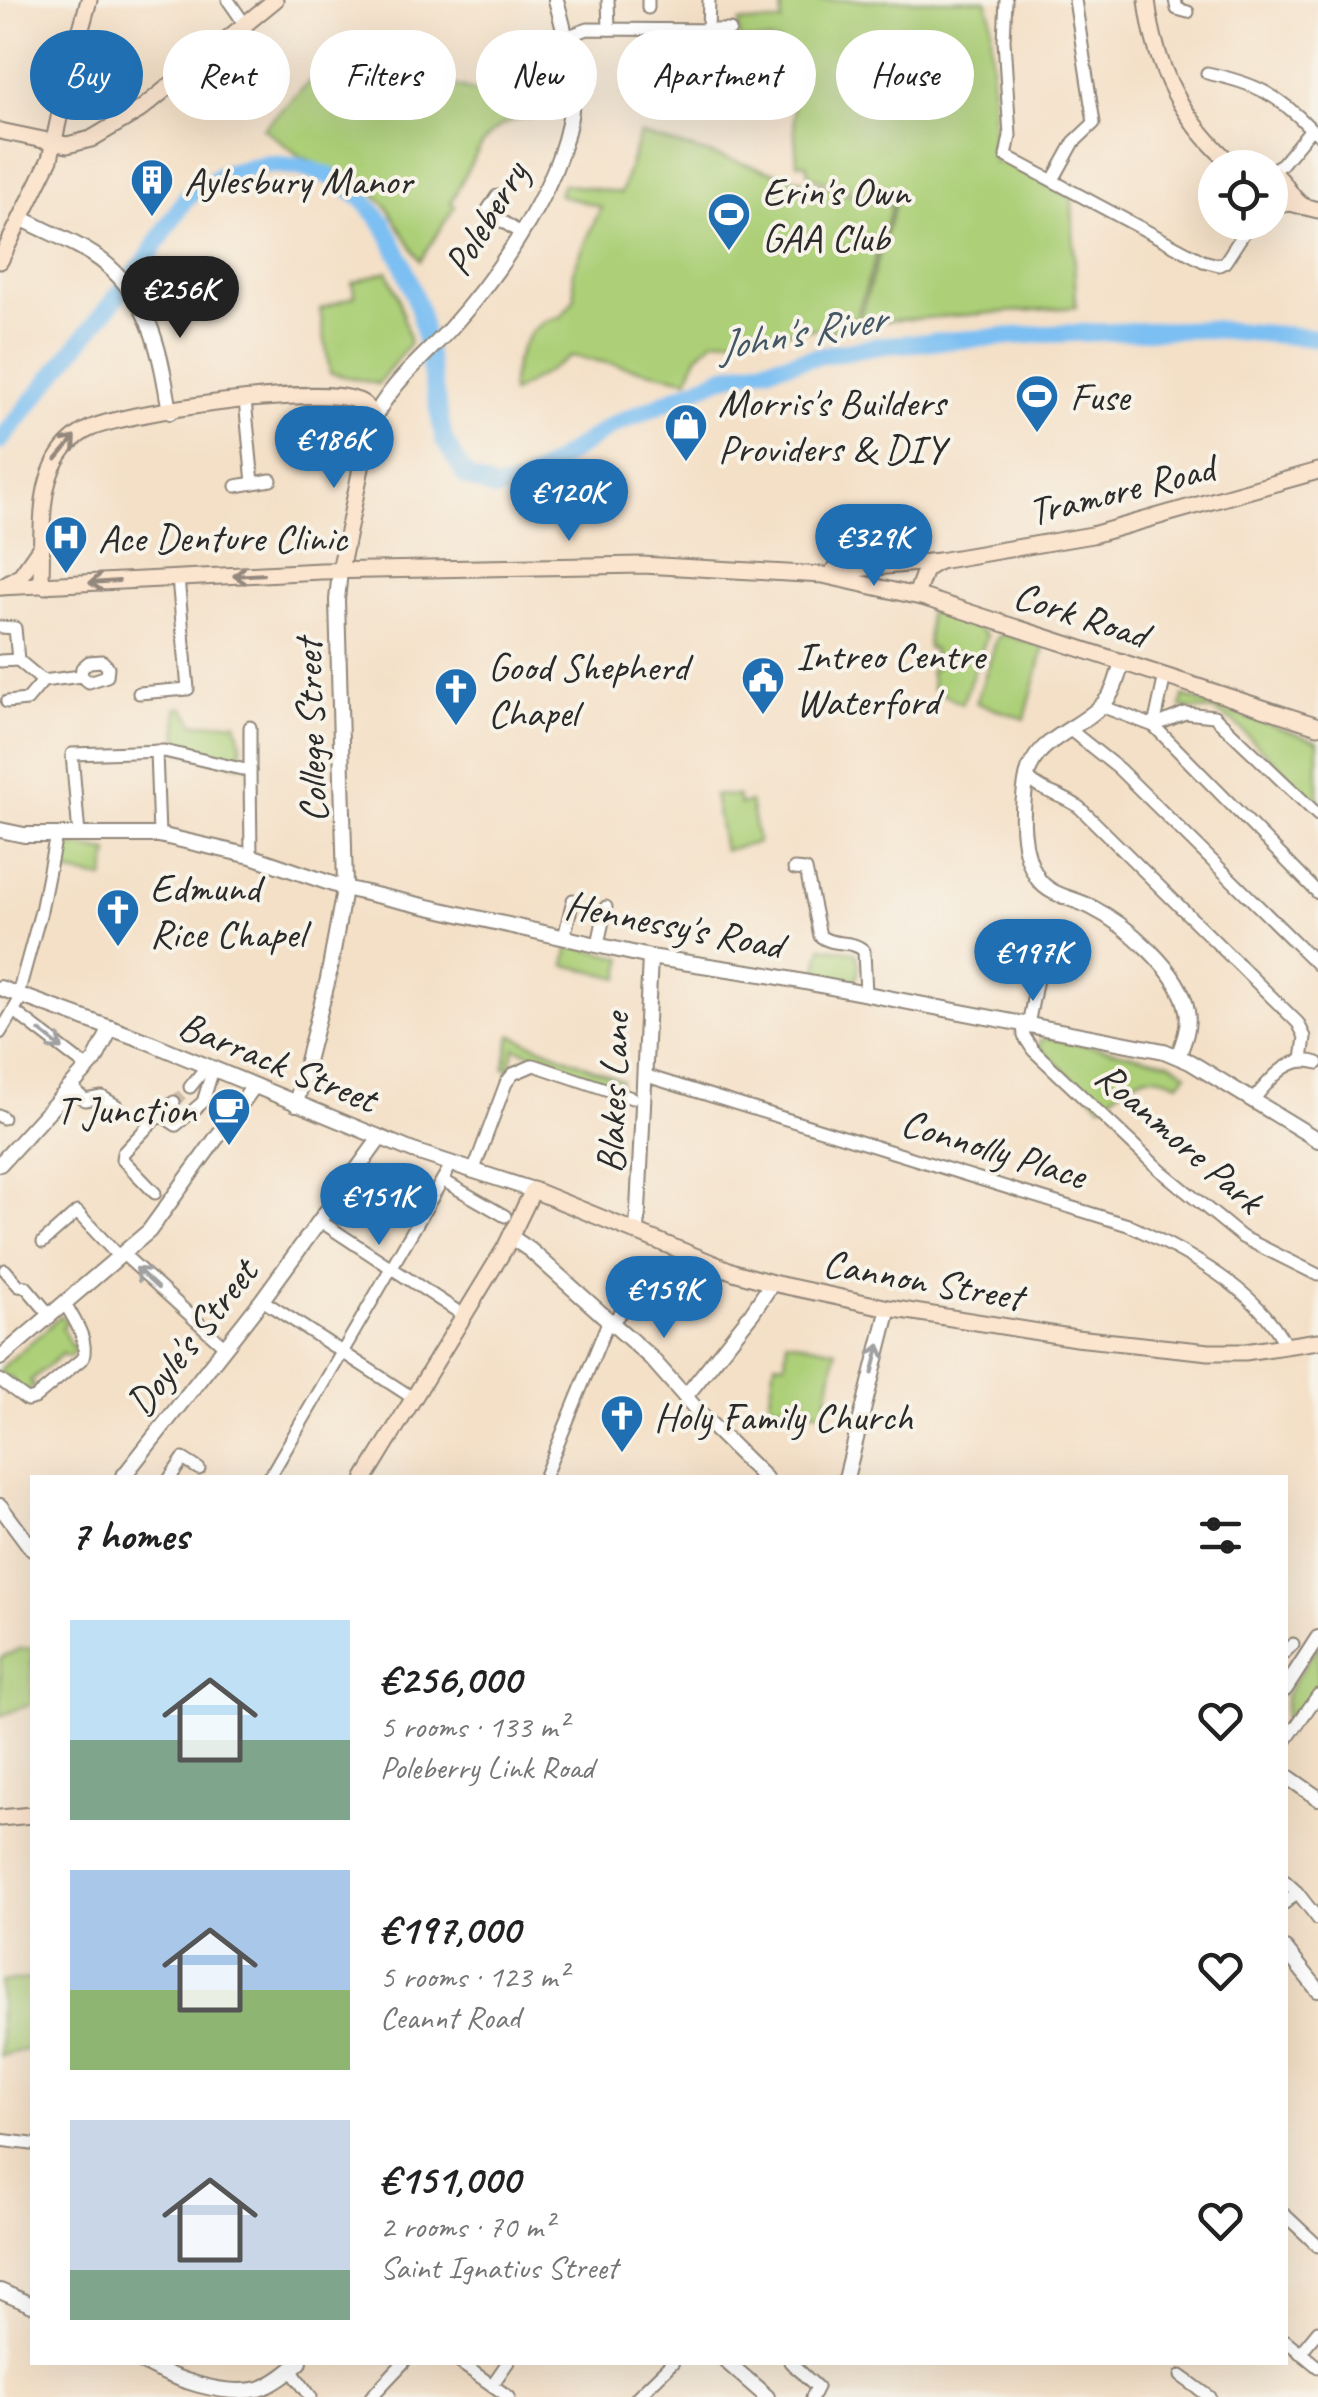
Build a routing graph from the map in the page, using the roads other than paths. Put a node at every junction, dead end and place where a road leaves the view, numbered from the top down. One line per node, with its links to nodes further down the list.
1 (89, 0): 20 (main road)
2 (228, 0): 11 (street)
3 (274, 0): 11 (main road)
4 (556, 0): 13 (street, Poleberry)
5 (608, 0): 12 (street)
6 (709, 0): 15 (street)
7 (1006, 0): 23 (street)
8 (1075, 0): 23 (street)
9 (1147, 0): 21 (main road)
10 (648, 15): 12 (street); 15 (street)
11 (244, 24): 20 (main road)
12 (608, 29): 14 (street)
13 (563, 30)
14 (585, 30)
15 (708, 30)
16 (1207, 73): 19 (street)
17 (568, 120): 28 (street, Poleberry)
18 (0, 131): 20 (main road)
19 (1315, 131): 22 (street)
20 (55, 142): 27 (main road)
21 (1218, 150)
22 (1288, 158)
23 (1053, 180): 29 (street)
24 (1288, 188): 26 (main road)
25 (497, 196): 28 (street)
26 (1310, 208)
27 (23, 218): 30 (main road); 34 (street)
28 (520, 233): 31 (street, Poleberry)
29 (1240, 240)
30 (0, 261)
31 (397, 386): 33 (street, Poleberry); 35 (street, Poleberry)
32 (246, 400): 33 (main road); 34 (main road); 38 (street)
33 (356, 400): 35 (main road)
34 (170, 412): 40 (main road, one-way to 34)
35 (376, 416): 43 (main road)
36 (1318, 470): 41 (main road, Tramore Road)
37 (271, 480): 38 (street)
38 (253, 483): 39 (street)
39 (236, 486)
40 (43, 540): 46 (main road); 47 (main road)
41 (938, 562): 42 (main road, Tramore Road); 49 (main road)
42 (900, 563): 44 (main road, Tramore Road); 48 (main road)
43 (340, 571): 44 (main road, Cork Road); 45 (main road, Cork Road, one-way to 45); 74 (street, College Street)
44 (809, 574): 48 (main road, Cork Road)
45 (178, 578): 46 (main road, Cork Road, one-way to 46); 57 (street)
46 (45, 586): 47 (main road, Cork Road)
47 (0, 587)
48 (896, 590): 49 (main road, Cork Road)
49 (916, 595): 53 (main road, Cork Road)
50 (0, 627): 51 (street)
51 (18, 660): 52 (street); 56 (street)
52 (0, 661)
53 (1122, 662): 55 (main road, Cork Road); 59 (street)
54 (81, 676): 56 (street)
55 (1165, 676): 60 (street); 61 (main road, Cork Road)
56 (42, 682): 58 (street)
57 (139, 692)
58 (6, 702)
59 (1102, 706): 60 (street); 63 (street)
60 (1154, 726): 67 (street); 75 (street)
61 (1318, 726)
62 (250, 727): 65 (street)
63 (1069, 729): 66 (street); 82 (street)
64 (156, 750): 65 (street); 70 (street); 71 (street)
65 (250, 772): 72 (street)
66 (1026, 777): 90 (street); 91 (street)
67 (1318, 814)
68 (0, 830): 69 (street, Hennessy's Road)
69 (56, 835): 70 (street, Hennessy's Road); 85 (street)
70 (79, 835): 71 (street, Hennessy's Road)
71 (159, 835): 72 (street, Hennessy's Road)
72 (250, 856): 74 (street, Hennessy's Road)
73 (794, 869): 84 (street)
74 (344, 888): 78 (street, Hennessy's Road); 102 (street, College Street)
75 (1318, 893)
76 (573, 900): 78 (street)
77 (606, 907): 79 (street)
78 (564, 937): 79 (street, Hennessy's Road)
79 (598, 944): 81 (street, Hennessy's Road)
80 (1043, 948): 87 (street)
81 (650, 956): 84 (street, Hennessy's Road); 95 (street, Blakes Lane)
82 (1318, 965)
83 (0, 988): 85 (street, Barrack Street)
84 (866, 994): 87 (street, Hennessy's Road)
85 (20, 995): 86 (street); 88 (street, Barrack Street)
86 (14, 1012): 89 (street); 93 (street, one-way to 93)
87 (1025, 1024): 90 (street, Hennessy's Road); 121 (street, Roanmore Park)
88 (111, 1028): 93 (street); 94 (street, Barrack Street)
89 (0, 1033)
90 (1178, 1056): 100 (street, Hennessy's Road)
91 (1302, 1060): 92 (street); 100 (street)
92 (1318, 1063)
93 (88, 1068): 97 (street)
94 (210, 1068): 96 (street, Barrack Street); 98 (street); 104 (street)
95 (647, 1076): 115 (street, Blakes Lane); 131 (street, Connolly Place)
96 (254, 1086): 102 (street, Barrack Street); 118 (street)
97 (71, 1087): 103 (street); 107 (street)
98 (190, 1087)
99 (632, 1098): 109 (street)
100 (1254, 1100): 106 (street, Hennessy's Road)
101 (174, 1102): 104 (street)
102 (296, 1104): 105 (street, Barrack Street)
103 (117, 1106)
104 (164, 1117): 112 (street)
105 (380, 1138): 108 (street, Barrack Street); 114 (street, Doyle's Street)
106 (1318, 1140)
107 (0, 1164)
108 (452, 1165): 109 (street, Barrack Street); 110 (street)
109 (473, 1172): 111 (street, Barrack Street)
110 (444, 1181): 113 (street); 119 (street)
111 (533, 1190): 115 (main road, Cannon Street); 116 (main road)
112 (155, 1192)
113 (505, 1216)
114 (320, 1221): 119 (street); 123 (street, Doyle's Street)
115 (637, 1232): 122 (main road, Cannon Street)
116 (511, 1237): 127 (main road); 129 (street)
117 (43, 1242): 118 (street)
118 (121, 1256): 124 (street); 132 (street, one-way to 118)
119 (392, 1268): 127 (street); 133 (street)
120 (5, 1270): 128 (street)
121 (1318, 1275)
122 (772, 1283): 126 (main road, Cannon Street); 136 (street)
123 (262, 1300): 132 (street, Doyle's Street); 133 (street)
124 (64, 1303): 128 (street); 135 (street)
125 (630, 1303): 129 (street)
126 (890, 1308): 131 (main road, Cannon Street); 145 (street, one-way to 126)
127 (464, 1314): 137 (main road)
128 (50, 1315): 134 (street)
129 (609, 1322): 136 (street); 143 (street)
130 (1318, 1341): 131 (main road, Cannon Street)
131 (1286, 1346)
132 (225, 1348): 139 (street, Doyle's Street)
133 (341, 1350): 137 (street); 141 (street)
134 (0, 1358)
135 (0, 1380)
136 (685, 1397): 144 (street)
137 (413, 1398): 142 (main road)
138 (199, 1468): 140 (street)
139 (126, 1475)
140 (172, 1475)
141 (271, 1475)
142 (368, 1475)
143 (545, 1475)
144 (762, 1475)
145 (847, 1475)
146 (0, 1506): 147 (street)
147 (30, 1545)
148 (1318, 1638): 149 (street)
149 (1288, 1684)
150 (1318, 1695): 151 (street)
151 (1288, 1738)
152 (1288, 1777): 153 (street)
153 (1318, 1798)
154 (30, 1815): 155 (main road)
155 (0, 1818)
156 (1288, 1884): 157 (street)
157 (1297, 1892): 158 (street); 159 (street)
158 (1288, 1900)
159 (1317, 1915)
160 (1288, 1953): 161 (street)
161 (1318, 1990)
162 (0, 2140): 163 (street)
163 (30, 2144)
164 (1288, 2218): 165 (street)
165 (1318, 2246)
166 (0, 2291): 167 (street)
167 (30, 2304)
168 (1318, 2331): 170 (street)
169 (1288, 2343): 170 (street)
170 (1300, 2353): 179 (street)
171 (148, 2365): 182 (street)
172 (293, 2365): 182 (street); 185 (street)
173 (401, 2365): 186 (street)
174 (463, 2365): 181 (street)
175 (504, 2365): 181 (street)
176 (670, 2365): 187 (street)
177 (730, 2365): 188 (street)
178 (793, 2365): 189 (street)
179 (1318, 2368)
180 (1181, 2376): 183 (street)
181 (492, 2385): 184 (street)
182 (221, 2393)
183 (1204, 2395)
184 (509, 2396)
185 (311, 2397)
186 (371, 2397)
187 (637, 2397)
188 (767, 2397)
189 (812, 2397)

